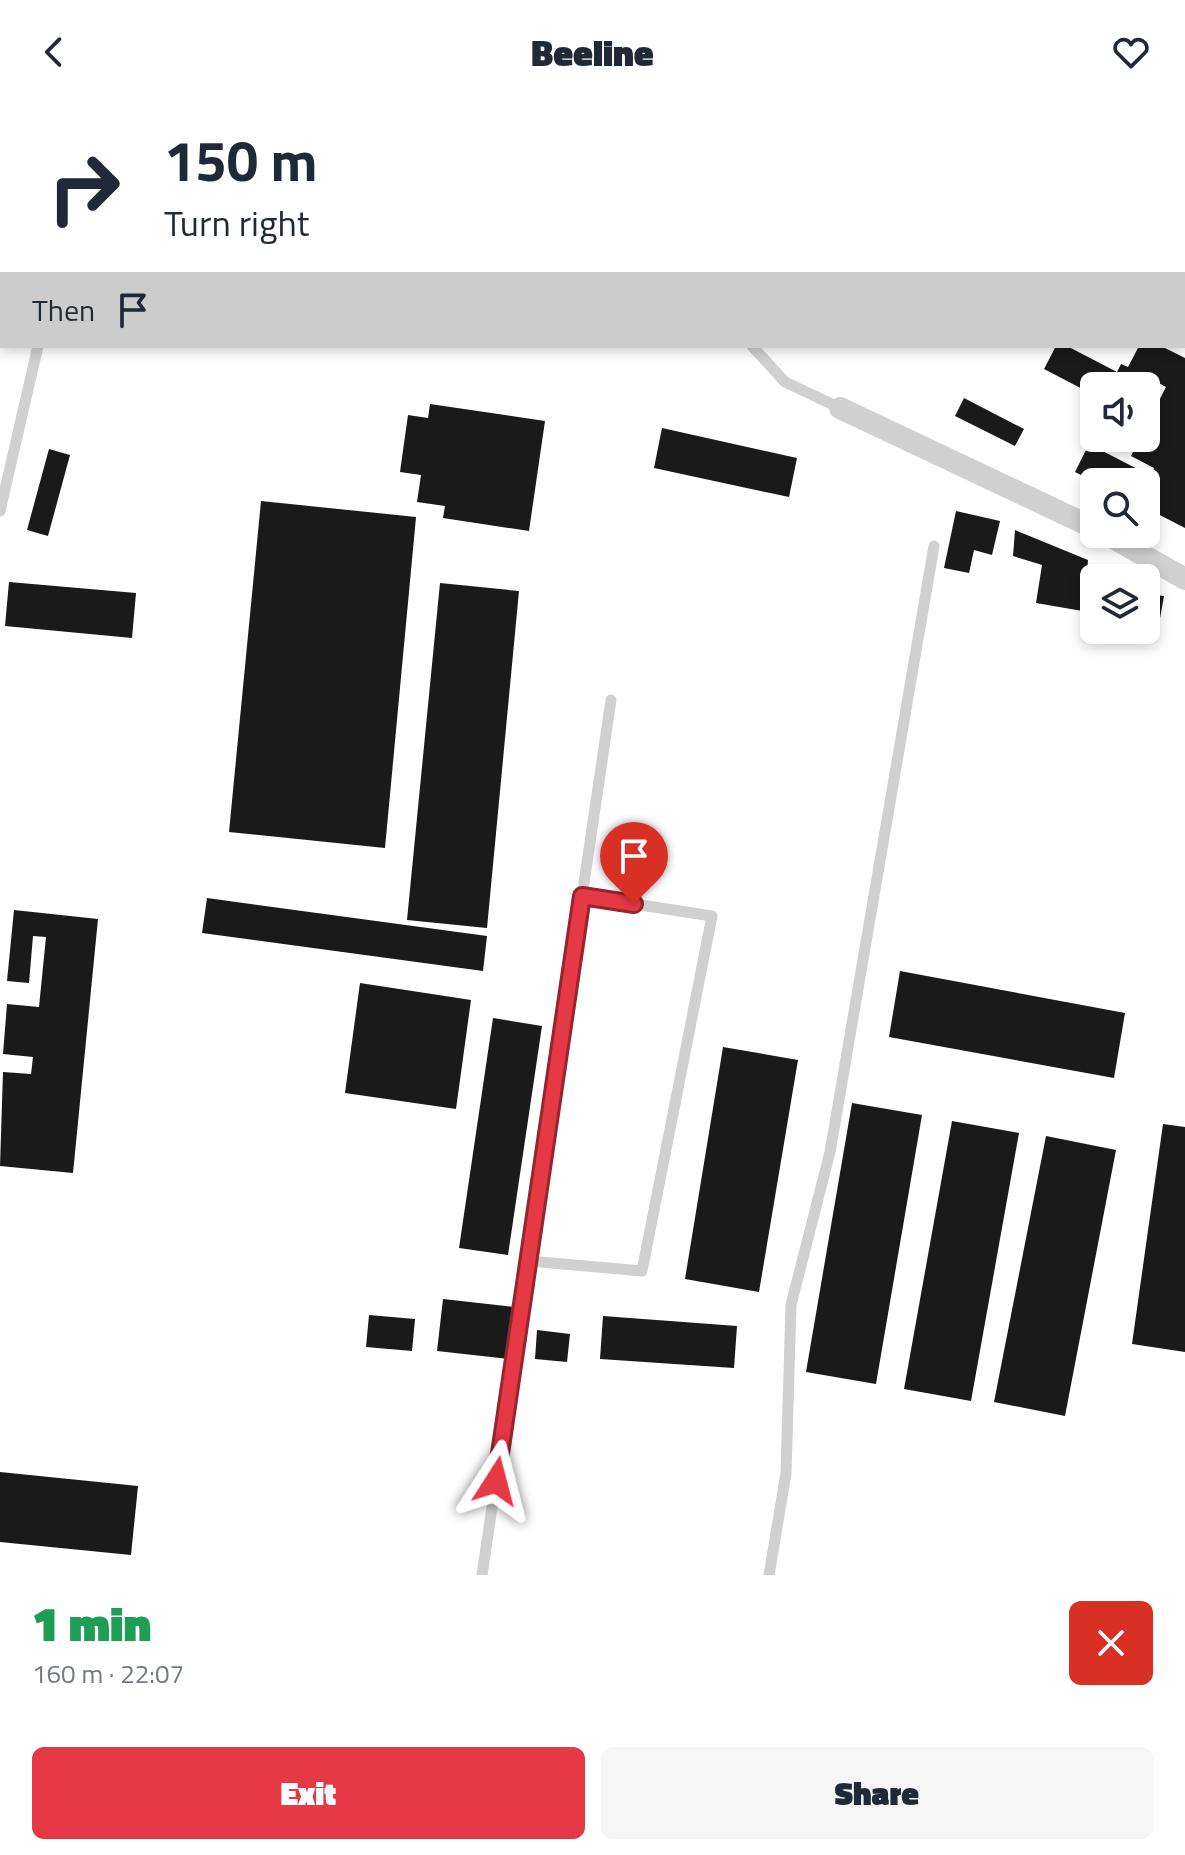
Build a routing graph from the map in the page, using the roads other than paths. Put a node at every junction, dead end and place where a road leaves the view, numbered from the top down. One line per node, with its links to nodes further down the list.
1 (38, 348): 4 (lane)
2 (754, 348): 3 (lane)
3 (840, 408): 5 (street)
4 (0, 511)
5 (1080, 521)
6 (934, 546): 13 (lane)
7 (1131, 548): 8 (street)
8 (1185, 579)
9 (611, 700): 10 (lane)
10 (582, 896): 11 (lane); 11 (lane)
11 (529, 1261): 12 (lane)
12 (482, 1575)
13 (769, 1575)

